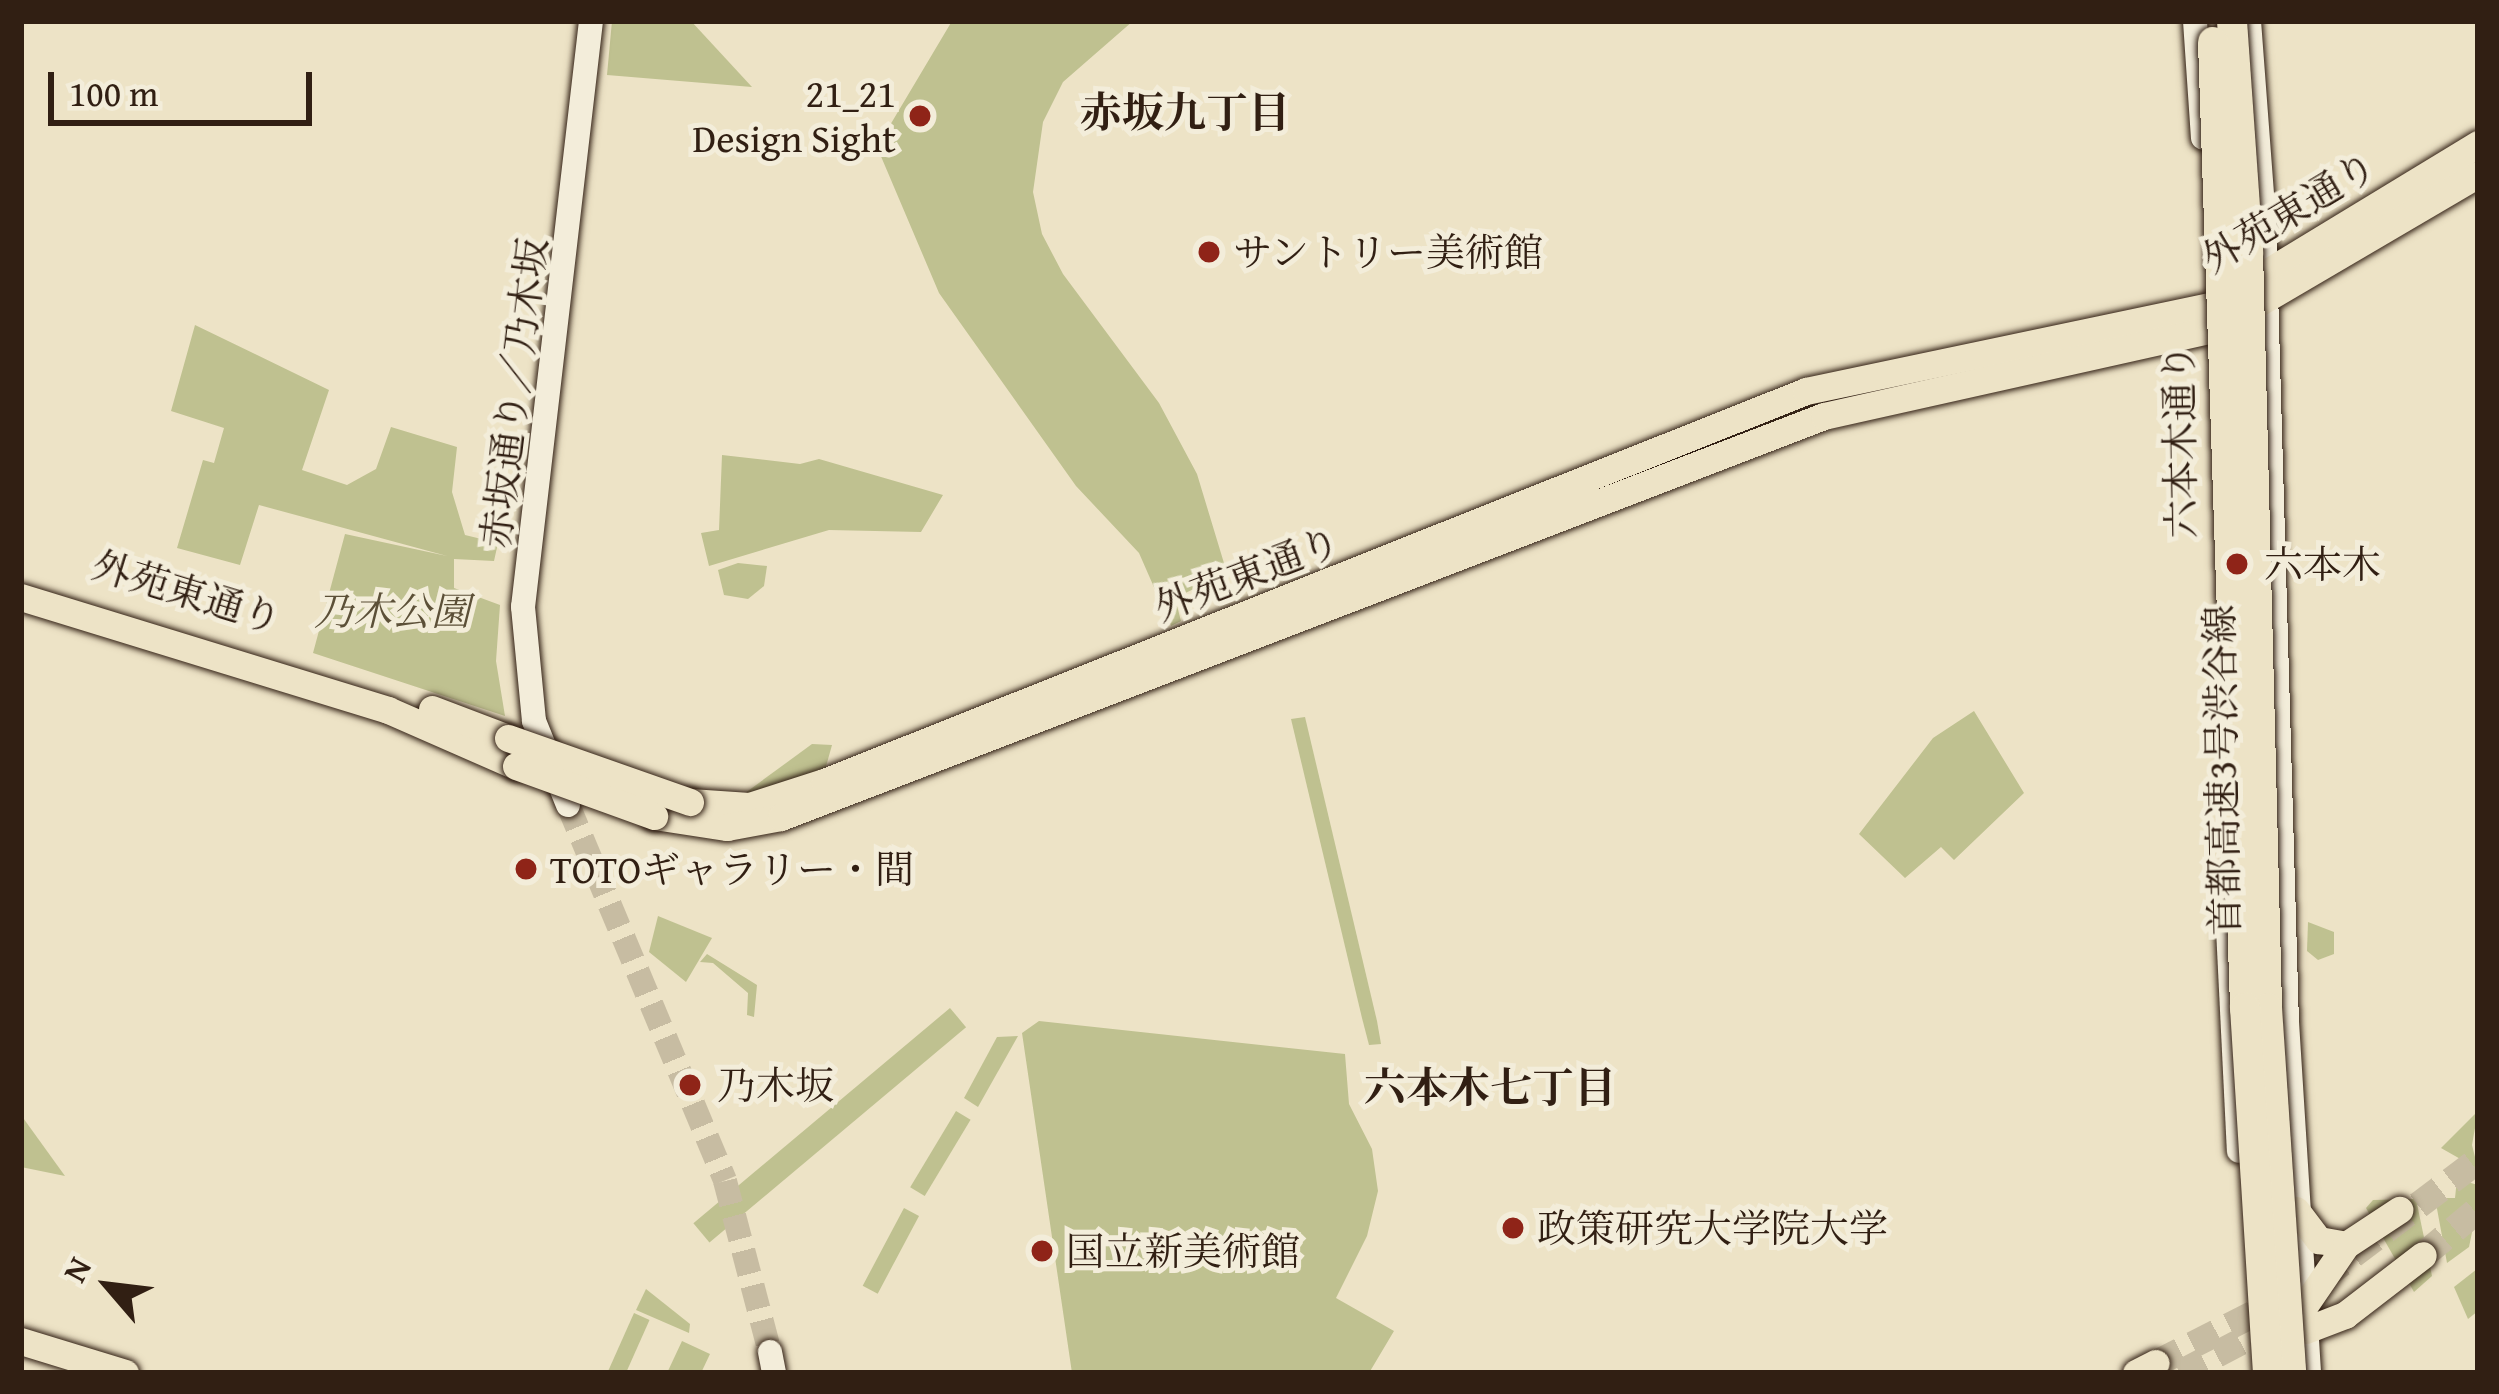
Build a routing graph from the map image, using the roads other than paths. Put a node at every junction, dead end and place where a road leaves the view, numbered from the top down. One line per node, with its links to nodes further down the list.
1 (592, 21): 14 (main road, 赤坂通り／乃木坂)
2 (2194, 21): 7 (main road, 六本木通り)
3 (2221, 21): 7 (main road); 22 (highway, 首都高速3号渋谷線, bridge)
4 (2249, 21): 7 (main road, 六本木通り)
5 (2478, 144): 7 (main road, 外苑東通り)
6 (2478, 174): 7 (main road, 外苑東通り)
7 (2239, 302): 8 (main road, 六本木通り); 9 (main road); 10 (main road, 六本木通り); 13 (main road, 外苑東通り, bridge); 13 (main road, 外苑東通り, bridge)
8 (2269, 414): 9 (main road); 15 (main road, 六本木通り)
9 (2242, 416): 10 (main road)
10 (2218, 538): 19 (main road, 六本木通り)
11 (21, 581): 13 (main road, 外苑東通り)
12 (21, 597): 13 (main road, 外苑東通り)
13 (512, 752)
14 (568, 805)
15 (2296, 1210): 17 (main road); 20 (main road, 六本木通り)
16 (2399, 1210): 17 (main road)
17 (2346, 1245): 20 (main road)
18 (2422, 1255): 20 (main road)
19 (2250, 1291): 20 (main road); 24 (main road, 六本木通り)
20 (2300, 1320): 22 (main road); 25 (main road, 六本木通り)
21 (21, 1341): 23 (main road)
22 (2278, 1368)
23 (125, 1373)
24 (2254, 1373)
25 (2309, 1373)

